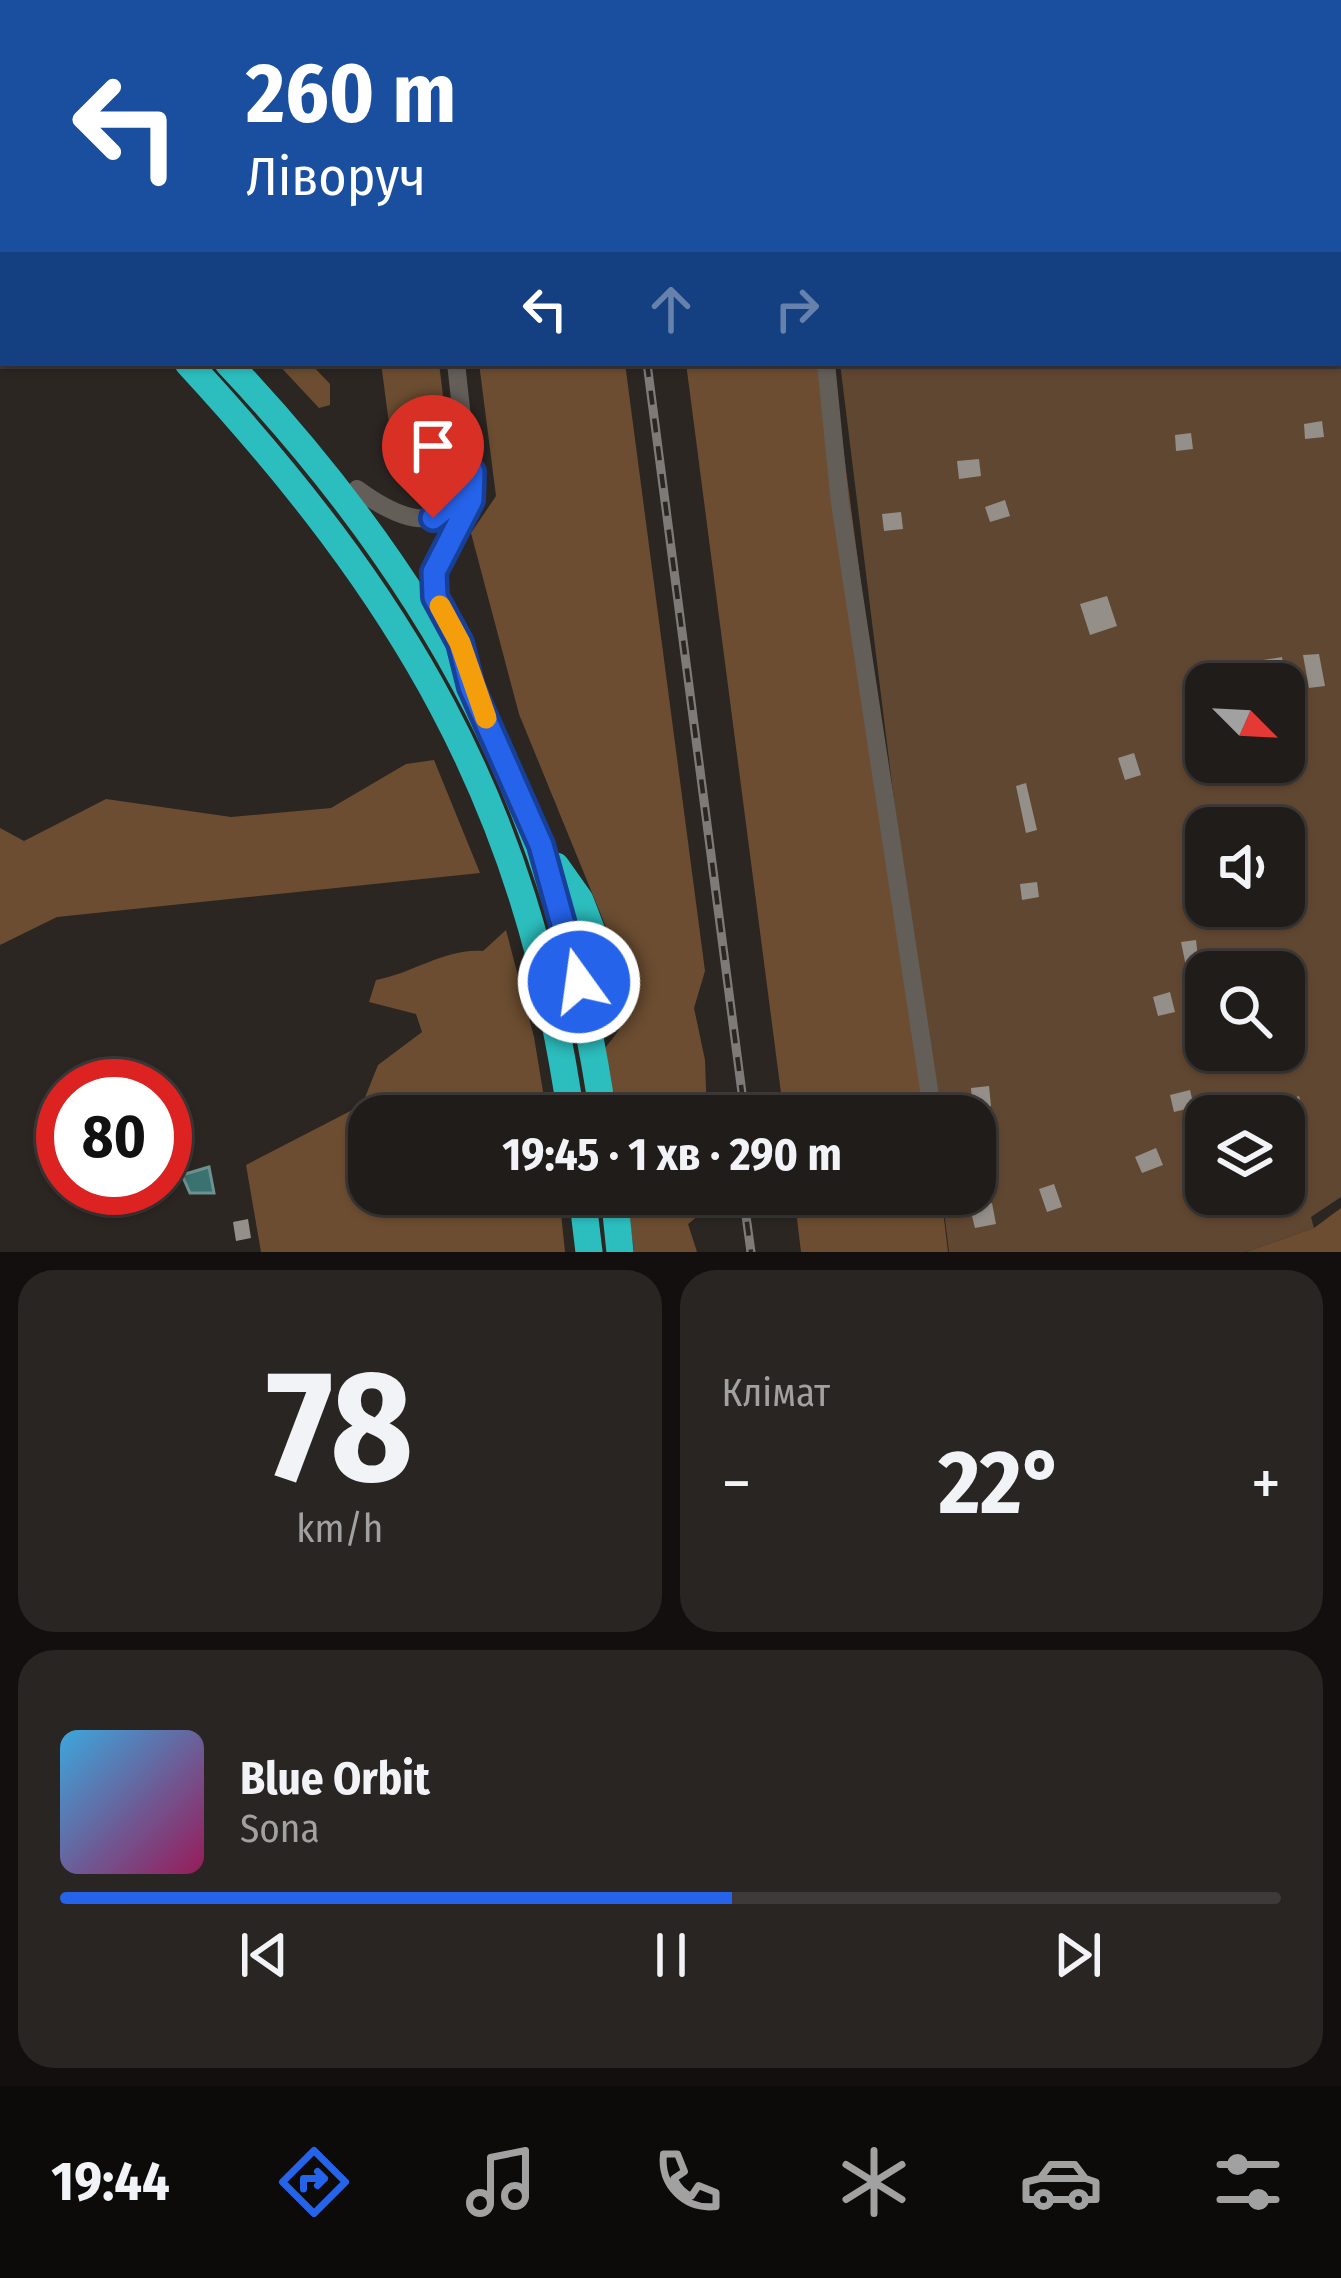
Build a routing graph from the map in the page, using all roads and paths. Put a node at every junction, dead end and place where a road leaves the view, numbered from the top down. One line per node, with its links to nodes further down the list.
1 (191, 366): 10 (highway)
2 (231, 366): 5 (highway)
3 (456, 366): 6 (street)
4 (826, 366): 14 (street)
5 (274, 412): 7 (highway); 9 (highway)
6 (472, 472): 7 (street); 8 (street)
7 (357, 488): 8 (highway)
8 (435, 597): 9 (highway)
9 (471, 687): 11 (highway)
10 (531, 925): 11 (highway); 12 (highway)
11 (590, 1026): 13 (highway)
12 (568, 1095)
13 (600, 1095)
14 (931, 1095)
15 (585, 1215): 17 (highway)
16 (616, 1215): 18 (highway)
17 (589, 1252)
18 (620, 1252)

